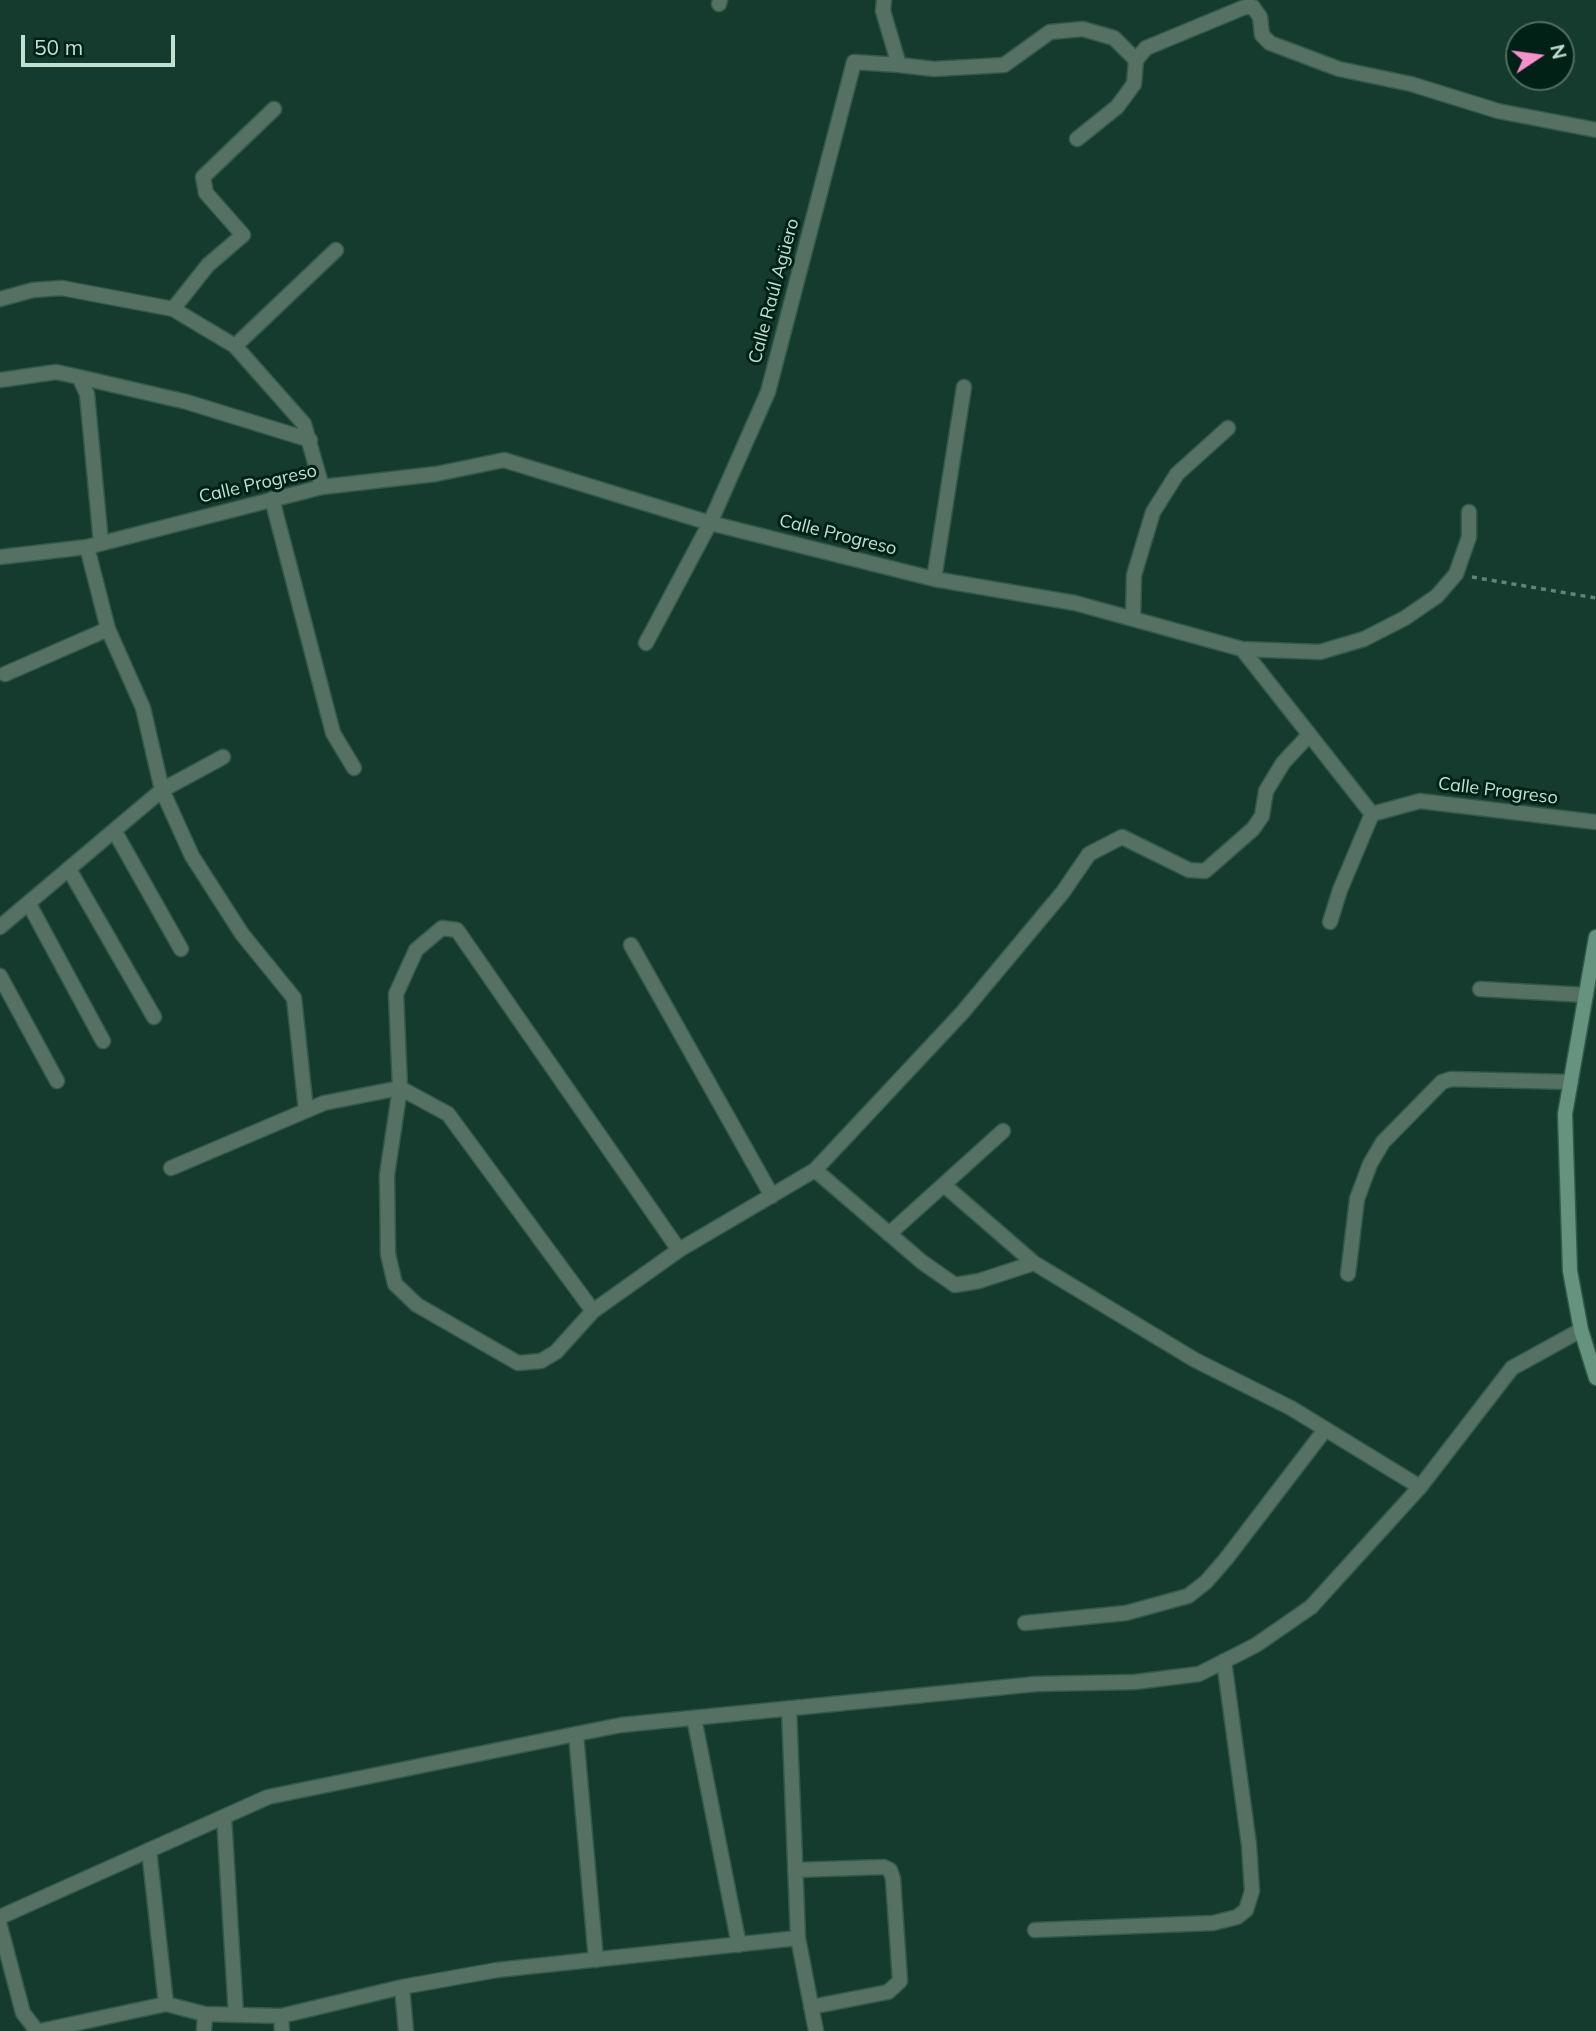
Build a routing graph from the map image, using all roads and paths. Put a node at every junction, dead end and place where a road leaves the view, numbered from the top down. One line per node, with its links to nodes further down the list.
1 (884, 0): 3 (street)
2 (1136, 60): 3 (street); 5 (street); 6 (street)
3 (899, 65): 19 (street, Calle Raúl Agüero)
4 (274, 109): 9 (street)
5 (1596, 130)
6 (1077, 139)
7 (335, 250): 10 (street)
8 (0, 299): 9 (street)
9 (173, 309): 10 (street)
10 (235, 346): 15 (street)
11 (79, 377): 12 (street); 15 (street); 20 (street)
12 (0, 380)
13 (964, 387): 23 (street)
14 (1228, 428): 25 (street)
15 (310, 440): 16 (street)
16 (322, 487): 17 (street, Calle Progreso); 19 (street, Calle Progreso)
17 (272, 499): 20 (street, Calle Progreso); 32 (street)
18 (1469, 512): 22 (street)
19 (710, 523): 23 (street, Calle Progreso); 27 (street, Calle Raúl Agüero)
20 (94, 545): 21 (street, Calle Progreso); 26 (street)
21 (0, 557)
22 (1456, 574): 24 (path); 28 (street, Calle Progreso)
23 (934, 579): 25 (street, Calle Progreso)
24 (1596, 598)
25 (1133, 619): 28 (street, Calle Progreso)
26 (108, 629): 29 (street); 33 (street)
27 (646, 643)
28 (1241, 649): 30 (street)
29 (5, 674)
30 (1308, 736): 34 (street); 55 (street)
31 (223, 757): 33 (street)
32 (354, 768)
33 (162, 790): 36 (street); 52 (street)
34 (1372, 814): 35 (street, Calle Progreso); 39 (street)
35 (1596, 822)
36 (115, 832): 37 (street); 43 (street)
37 (70, 871): 38 (street); 47 (street)
38 (29, 904): 40 (street); 48 (street)
39 (1330, 922)
40 (0, 927)
41 (1596, 937): 46 (street)
42 (631, 945): 57 (street)
43 (181, 949)
44 (0, 976): 49 (street)
45 (1480, 989): 46 (street)
46 (1586, 995): 50 (street)
47 (153, 1017)
48 (103, 1041)
49 (57, 1081)
50 (1571, 1082): 61 (street); 63 (street)
51 (400, 1088): 52 (street); 59 (street); 62 (street); 62 (street)
52 (306, 1110): 54 (street)
53 (1003, 1131): 56 (street)
54 (171, 1168)
55 (816, 1170): 57 (street); 58 (street)
56 (944, 1185): 58 (street); 60 (street)
57 (772, 1196): 59 (street)
58 (889, 1234): 60 (street)
59 (679, 1250): 62 (street)
60 (1034, 1263): 65 (street)
61 (1348, 1273)
62 (593, 1311)
63 (1581, 1329): 64 (street); 66 (street)
64 (1596, 1378)
65 (1324, 1431): 66 (street); 67 (street)
66 (1420, 1487): 68 (street)
67 (1025, 1623)
68 (1224, 1661): 69 (street); 77 (street)
69 (789, 1708): 70 (street); 74 (street)
70 (694, 1718): 71 (street); 79 (street)
71 (576, 1734): 72 (street); 80 (street)
72 (223, 1817): 73 (street); 85 (street)
73 (149, 1850): 75 (street); 82 (street)
74 (795, 1870): 78 (street); 83 (street)
75 (0, 1917)
76 (0, 1926): 87 (street)
77 (1035, 1930)
78 (798, 1938): 79 (street); 83 (street)
79 (739, 1945): 80 (street)
80 (596, 1959): 81 (street)
81 (402, 1987): 86 (street); 90 (street)
82 (166, 2004): 84 (street); 87 (street)
83 (811, 2007): 91 (street)
84 (205, 2014): 85 (street); 88 (street)
85 (236, 2015): 86 (street)
86 (281, 2016): 89 (street)
87 (39, 2031)
88 (204, 2031)
89 (282, 2031)
90 (406, 2031)
91 (816, 2031)

